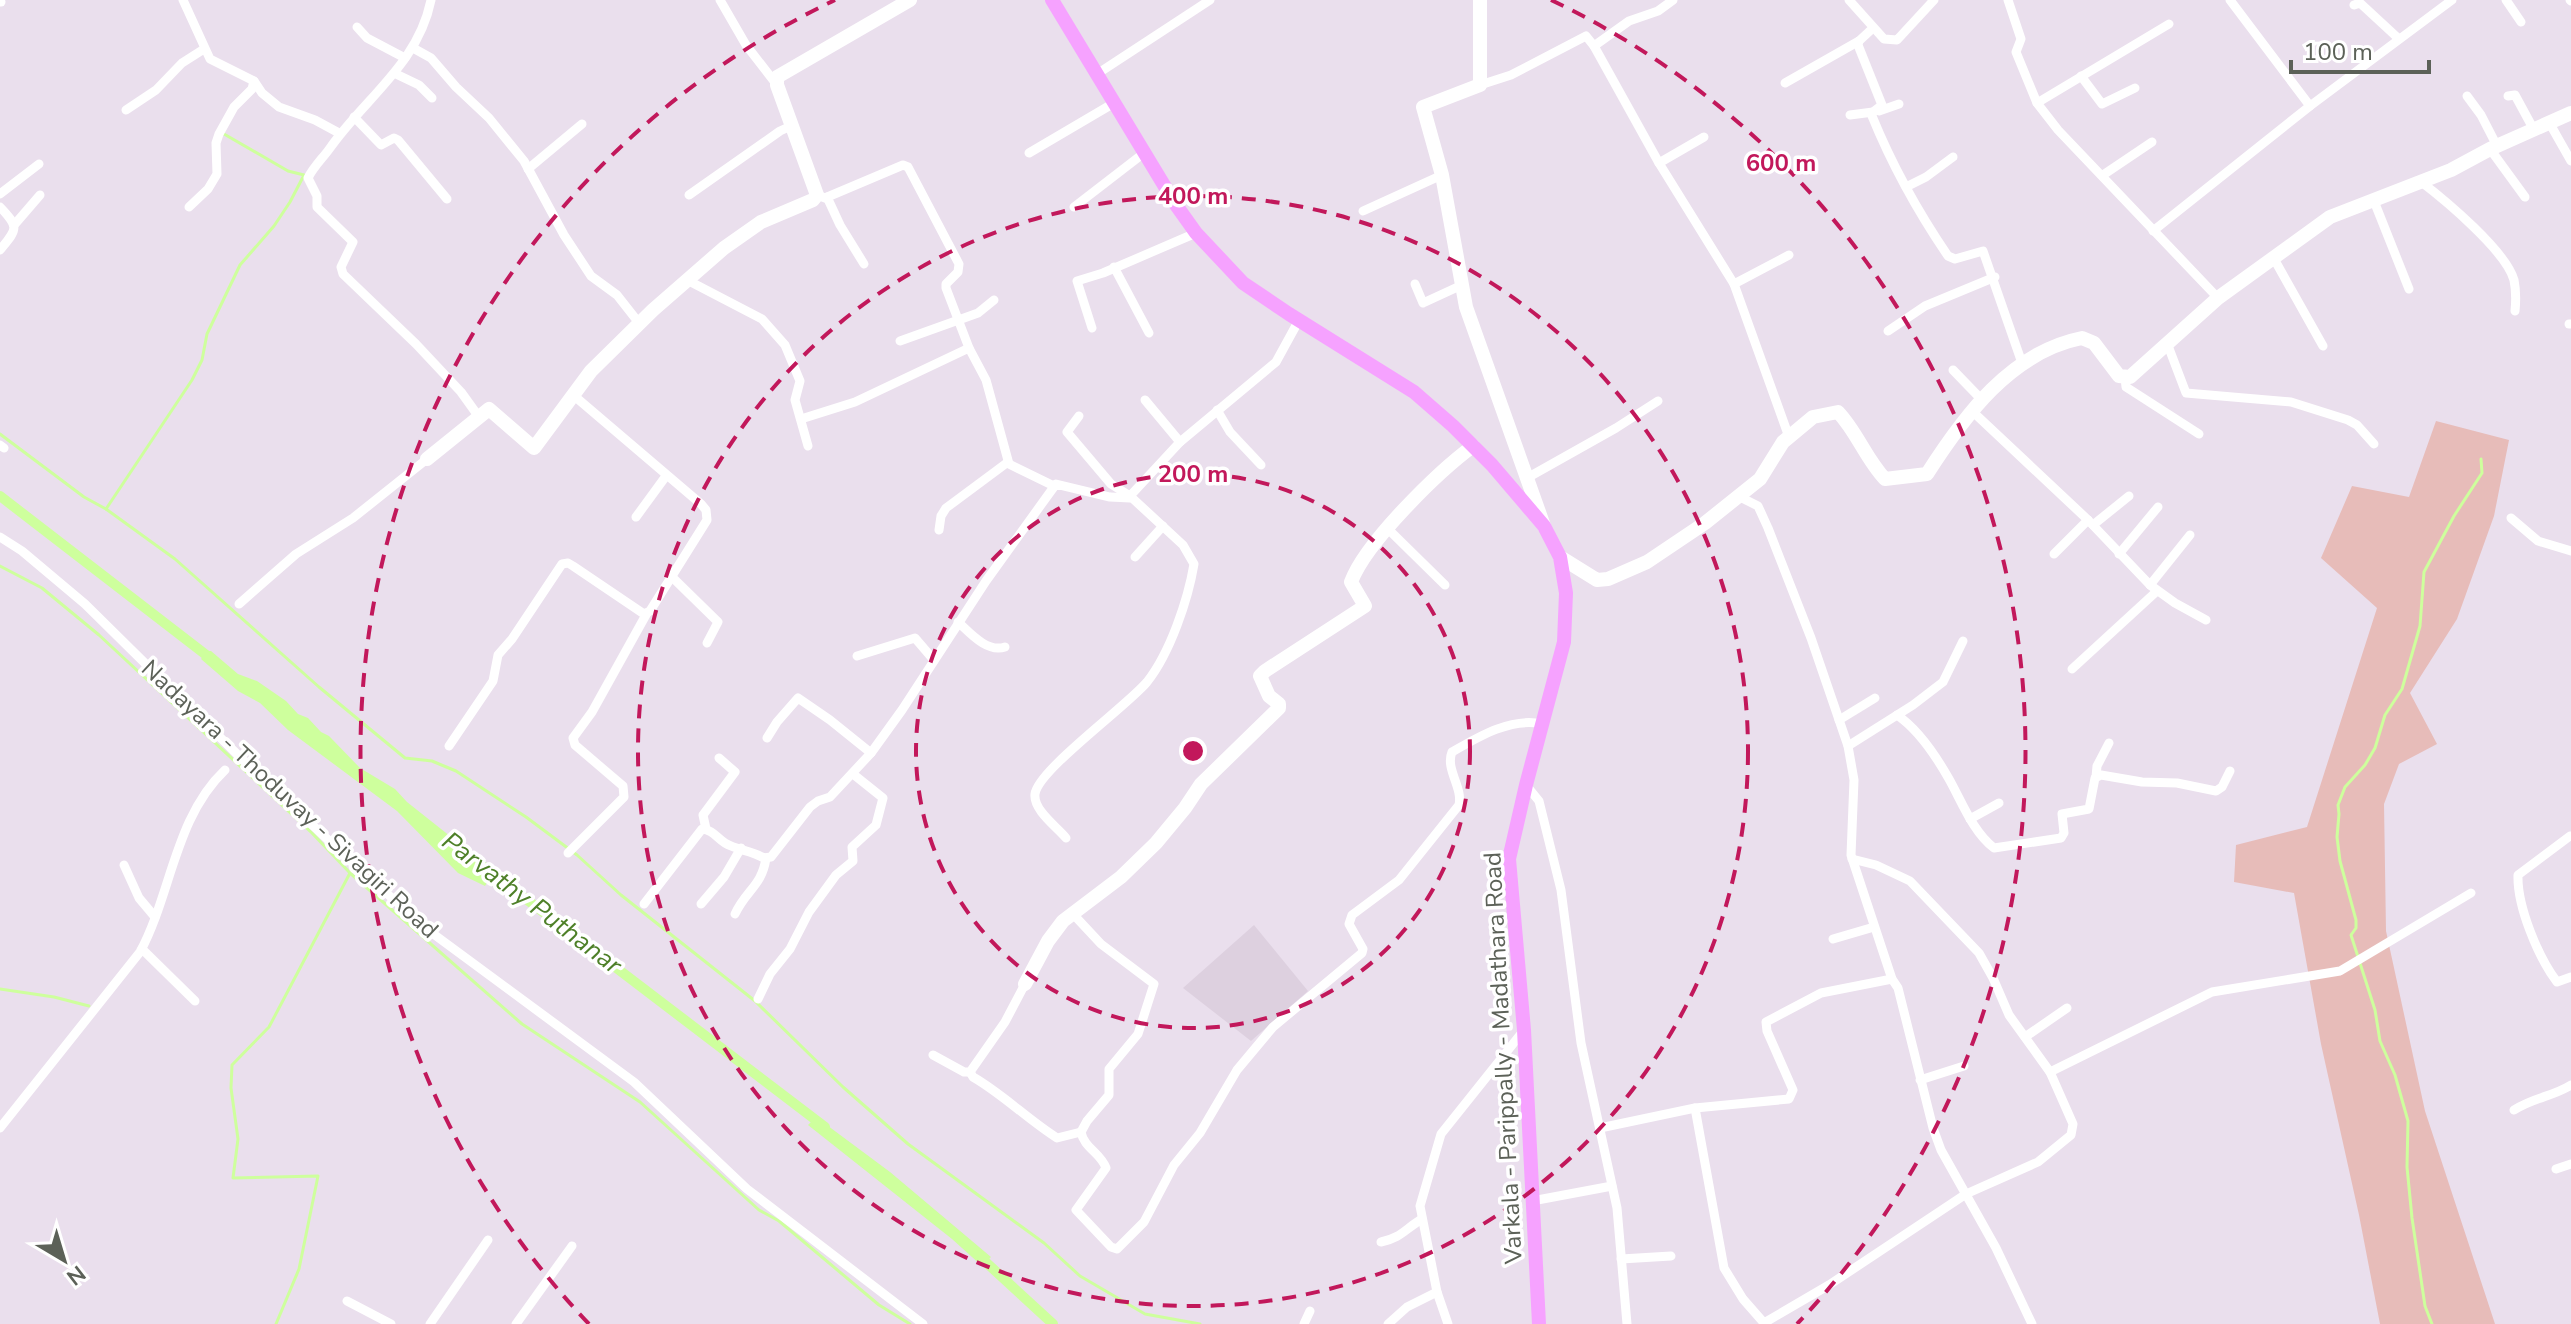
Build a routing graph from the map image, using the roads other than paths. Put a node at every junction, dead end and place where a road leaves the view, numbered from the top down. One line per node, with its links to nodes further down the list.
1 (183, 0): 24 (street)
2 (431, 0): 23 (street)
3 (720, 0): 31 (street)
4 (910, 0): 31 (main road)
5 (1052, 0): 27 (main road, Varkala - Parippally - Madathara Road)
6 (1210, 0): 27 (street)
7 (1480, 0): 32 (main road)
8 (1673, 0): 22 (street)
9 (1849, 0): 19 (street)
10 (1934, 0): 19 (street)
11 (2008, 0): 38 (street)
12 (2230, 0): 40 (street)
13 (2452, 0): 20 (street)
14 (2506, 0): 16 (street)
15 (2354, 5): 20 (street)
16 (2521, 22)
17 (2169, 24): 28 (street)
18 (357, 27): 25 (street)
19 (1873, 28): 21 (street)
20 (2399, 39): 40 (street)
21 (1859, 41): 30 (street); 42 (street)
22 (1594, 46): 32 (street); 58 (street)
23 (413, 48): 25 (street); 60 (street)
24 (204, 49): 29 (street); 41 (street)
25 (405, 58): 26 (street)
26 (396, 74): 36 (street); 45 (street)
27 (1097, 74): 37 (main road, Varkala - Parippally - Madathara Road)
28 (2081, 76): 33 (street); 38 (street)
29 (254, 81): 50 (street); 73 (street)
30 (1785, 83)
31 (777, 85): 48 (main road)
32 (1480, 85): 61 (main road)
33 (2135, 88)
34 (2467, 96): 53 (street)
35 (2508, 96): 49 (street)
36 (432, 98)
37 (1114, 103): 54 (street); 55 (main road, Varkala - Parippally - Madathara Road)
38 (2037, 103): 62 (street)
39 (1899, 104): 42 (street)
40 (2310, 106): 77 (street)
41 (126, 110)
42 (1873, 113): 44 (street); 64 (street)
43 (2571, 113): 47 (main road)
44 (1850, 115)
45 (354, 117): 50 (street); 70 (street)
46 (582, 124): 60 (street)
47 (2550, 124): 49 (main road); 57 (street)
48 (791, 126): 67 (street); 68 (main road)
49 (2534, 130): 53 (main road)
50 (339, 133): 112 (street)
51 (1704, 137): 58 (street)
52 (2152, 142): 62 (street)
53 (2493, 148): 63 (main road); 69 (street)
54 (1029, 153)
55 (1144, 153): 74 (street); 78 (main road, Varkala - Parippally - Madathara Road)
56 (1953, 157): 64 (street)
57 (2571, 161)
58 (1659, 163): 87 (street)
59 (39, 164): 65 (street)
60 (528, 169): 95 (street)
61 (1442, 175): 75 (street); 88 (main road)
62 (2103, 175): 77 (street)
63 (2420, 181): 71 (main road); 92 (street)
64 (1906, 187): 84 (street)
65 (0, 194)
66 (40, 195): 76 (street)
67 (689, 195)
68 (822, 196): 82 (street); 85 (main road); 93 (street)
69 (2525, 197)
70 (447, 199)
71 (2374, 201): 81 (main road); 89 (street)
72 (0, 207): 76 (street)
73 (189, 207)
74 (1074, 207)
75 (1363, 211)
76 (15, 224): 79 (street)
77 (2153, 231): 90 (street)
78 (1196, 233): 83 (street); 94 (main road, Varkala - Parippally - Madathara Road)
79 (0, 250)
80 (1789, 255): 87 (street)
81 (2273, 257): 90 (main road); 101 (street)
82 (864, 264)
83 (1114, 267): 96 (street); 98 (street)
84 (1995, 277): 97 (street); 103 (street)
85 (687, 280): 95 (main road); 113 (street)
86 (1415, 284): 88 (street)
87 (1734, 284): 115 (street)
88 (1462, 285): 124 (main road)
89 (2409, 289)
90 (2218, 298): 100 (main road)
91 (994, 300): 93 (street)
92 (2515, 311)
93 (958, 319): 99 (street); 102 (street)
94 (1299, 320): 110 (street); 119 (main road, Varkala - Parippally - Madathara Road)
95 (639, 323): 106 (main road)
96 (1092, 328)
97 (1888, 331)
98 (1149, 333)
99 (900, 341)
100 (2167, 343): 105 (main road); 117 (street)
101 (2323, 346)
102 (969, 348): 113 (street); 121 (street)
103 (2022, 363): 105 (main road); 109 (main road)
104 (1953, 370): 109 (street)
105 (2125, 377): 114 (street)
106 (572, 394): 112 (main road); 123 (street)
107 (1145, 400): 116 (street)
108 (1658, 401): 124 (street)
109 (1977, 406): 115 (main road); 132 (street)
110 (1217, 410): 116 (street); 122 (street)
111 (1079, 416): 128 (street)
112 (479, 417): 120 (main road)
113 (801, 419): 118 (street)
114 (2199, 434)
115 (1789, 437): 126 (main road)
116 (1180, 442): 128 (street)
117 (2374, 444)
118 (808, 446)
119 (1473, 446): 134 (main road, Varkala - Parippally - Madathara Road); 135 (main road)
120 (427, 459): 147 (street)
121 (1008, 462): 125 (street); 136 (street)
122 (1261, 465)
123 (666, 476): 130 (street); 144 (street)
124 (1527, 478): 134 (main road)
125 (1054, 486): 128 (street); 150 (street)
126 (1738, 496): 143 (main road); 159 (street)
127 (2129, 496): 132 (street)
128 (1130, 497): 133 (street)
129 (2158, 507): 141 (street)
130 (636, 517)
131 (2511, 518): 139 (street)
132 (2090, 523): 140 (street); 141 (street)
133 (1163, 526): 142 (street); 176 (street)
134 (1544, 526): 143 (main road, Varkala - Parippally - Madathara Road)
135 (1388, 529): 145 (street); 186 (main road)
136 (939, 530)
137 (2190, 535): 146 (street)
138 (0, 537): 228 (street, Nadayara - Thoduvay - Sivagiri Road)
139 (2571, 551)
140 (2054, 554)
141 (2119, 554): 146 (street)
142 (1135, 557)
143 (1560, 557): 160 (main road, Varkala - Parippally - Madathara Road)
144 (671, 576): 148 (street); 152 (street)
145 (1445, 585)
146 (2154, 588): 149 (street); 156 (street)
147 (239, 604)
148 (647, 613): 163 (street); 178 (street)
149 (2206, 620)
150 (958, 622): 153 (street); 155 (street)
151 (1963, 641): 158 (street)
152 (707, 643)
153 (1005, 647)
154 (857, 656): 155 (street)
155 (933, 659): 165 (street)
156 (2072, 669)
157 (1875, 698): 159 (street)
158 (1897, 715): 164 (street); 173 (street)
159 (1839, 720): 164 (street)
160 (1542, 724): 171 (main road, Varkala - Parippally - Madathara Road); 209 (street)
161 (767, 738): 165 (street)
162 (2109, 743): 170 (street)
163 (449, 746)
164 (1848, 746): 180 (street)
165 (871, 753): 169 (street)
166 (719, 758): 174 (street)
167 (225, 770): 187 (street)
168 (2230, 771): 170 (street)
169 (853, 774): 179 (street); 194 (street)
170 (2096, 777): 173 (street)
171 (1526, 785): 197 (main road, Varkala - Parippally - Madathara Road); 208 (street)
172 (1999, 803): 173 (street)
173 (1970, 819)
174 (706, 829): 177 (street); 183 (street)
175 (2570, 836): 191 (street)
176 (1066, 838)
177 (741, 848): 179 (street); 184 (street)
178 (568, 853)
179 (766, 858): 185 (street)
180 (1852, 859): 188 (street); 198 (street)
181 (124, 865): 187 (street)
182 (2471, 893): 202 (street)
183 (644, 904)
184 (701, 904)
185 (735, 914)
186 (1073, 914): 193 (main road); 209 (street)
187 (155, 917): 190 (street)
188 (1874, 927): 189 (street); 192 (street)
189 (1833, 939)
190 (142, 949): 195 (street); 207 (street)
191 (2571, 977)
192 (1892, 979): 203 (street); 205 (street)
193 (1025, 984): 201 (street)
194 (758, 999)
195 (195, 1001)
196 (2067, 1008): 198 (street)
197 (1524, 1030): 214 (main road, Varkala - Parippally - Madathara Road); 215 (street)
198 (2025, 1037): 202 (street)
199 (933, 1055): 201 (street)
200 (1964, 1066): 203 (street)
201 (970, 1072): 209 (street)
202 (2050, 1072): 213 (street)
203 (1920, 1080): 213 (street)
204 (2571, 1085): 206 (street)
205 (1695, 1108): 208 (street); 224 (street)
206 (2514, 1110)
207 (0, 1128)
208 (1600, 1128): 212 (street)
209 (1081, 1132)
210 (2571, 1164): 211 (street)
211 (2556, 1169)
212 (1612, 1186): 214 (street); 220 (street)
213 (1966, 1194): 224 (street); 234 (street)
214 (1532, 1201): 232 (main road, Varkala - Parippally - Madathara Road)
215 (1422, 1219): 217 (street); 221 (street)
216 (488, 1240): 226 (street)
217 (1381, 1242)
218 (572, 1246): 227 (street)
219 (1671, 1256): 220 (street)
220 (1621, 1259): 233 (street)
221 (1437, 1292): 230 (street); 231 (street)
222 (347, 1301): 225 (street)
223 (1310, 1311): 229 (street)
224 (1763, 1323)
225 (391, 1324)
226 (430, 1324)
227 (516, 1324)
228 (923, 1324)
229 (1304, 1324)
230 (1388, 1324)
231 (1448, 1324)
232 (1539, 1324)
233 (1627, 1324)
234 (2032, 1324)

